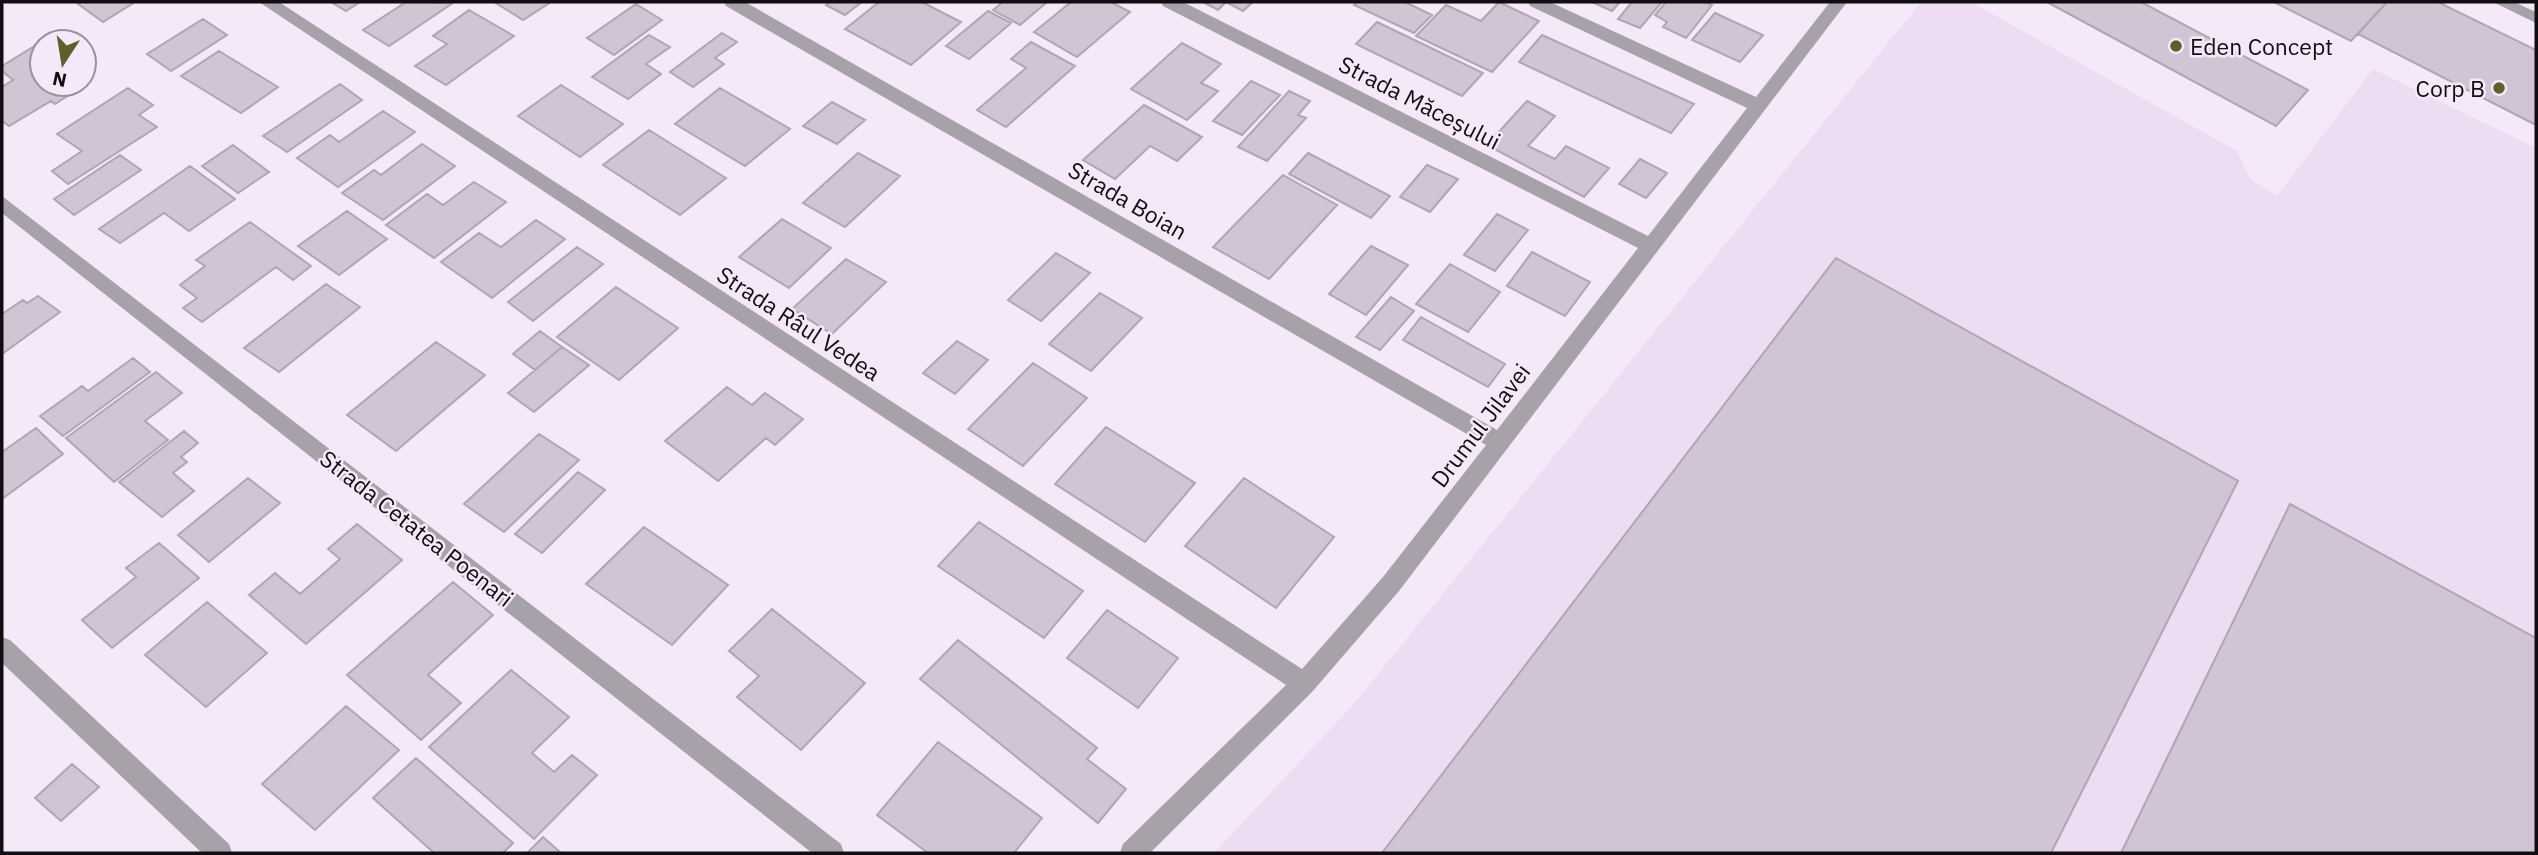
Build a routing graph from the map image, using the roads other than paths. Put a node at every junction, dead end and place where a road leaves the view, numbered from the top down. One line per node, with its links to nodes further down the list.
1 (267, 2): 13 (street, Strada Râul Vedea)
2 (732, 2): 11 (street, Strada Boian)
3 (1169, 2): 10 (street, Strada Măceșului)
4 (1536, 2): 8 (street)
5 (1839, 2): 8 (street, Drumul Jilavei)
6 (2501, 2): 7 (lane)
7 (2536, 18)
8 (1757, 105): 10 (street, Drumul Jilavei)
9 (2, 204): 15 (street, Strada Cetatea Poenari)
10 (1649, 245): 11 (street, Drumul Jilavei)
11 (1500, 442): 13 (street, Drumul Jilavei)
12 (2, 648): 14 (street)
13 (1304, 684): 16 (street, Drumul Jilavei)
14 (220, 853)
15 (832, 853)
16 (1132, 853)

